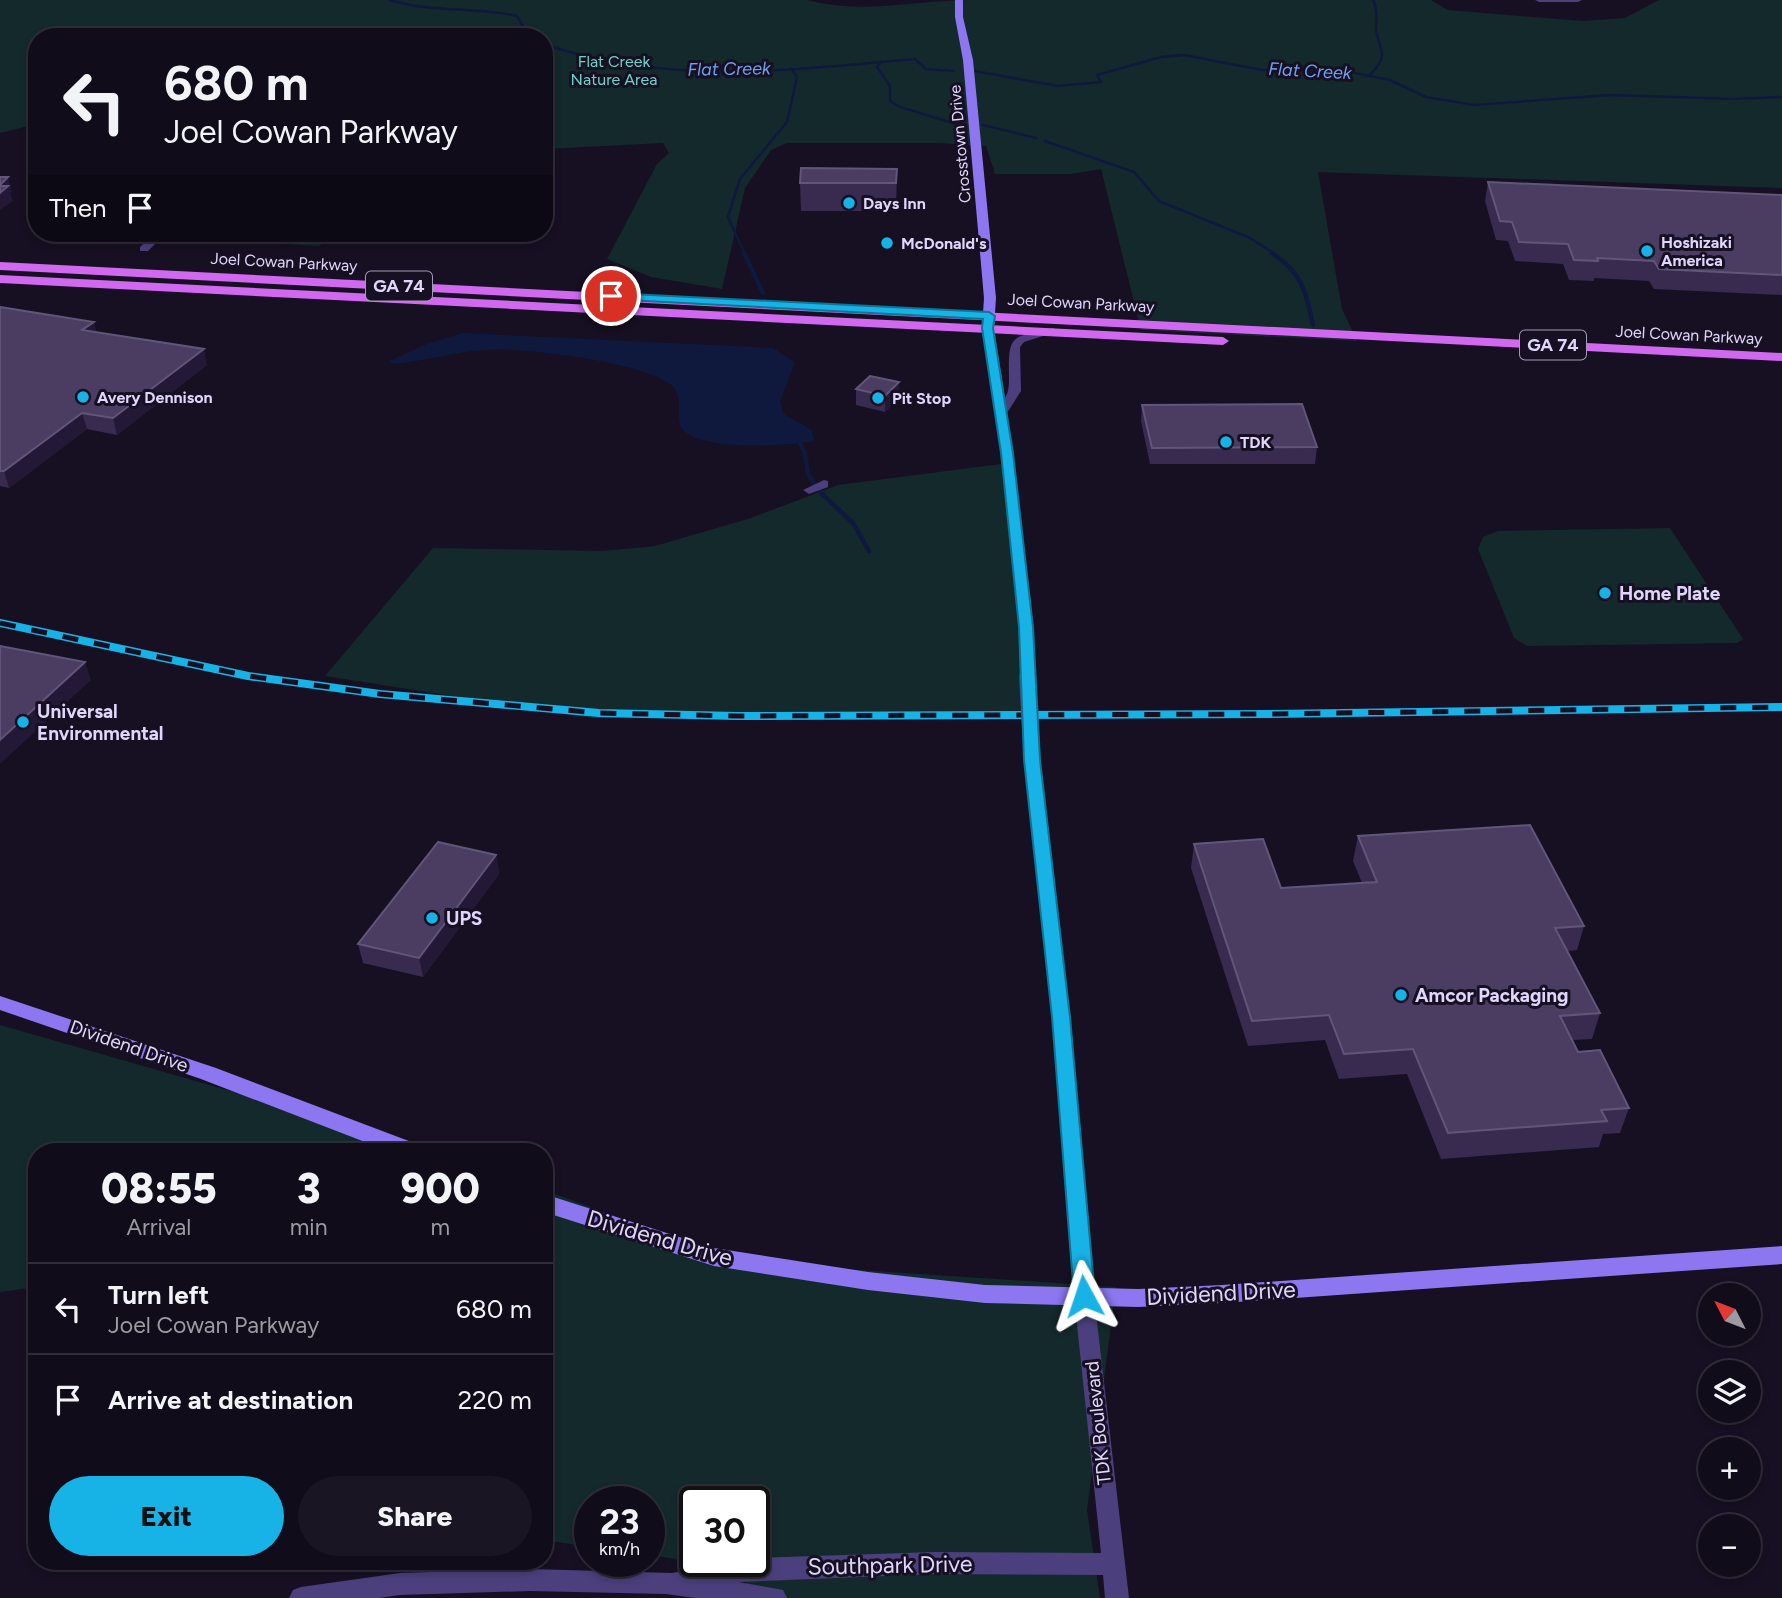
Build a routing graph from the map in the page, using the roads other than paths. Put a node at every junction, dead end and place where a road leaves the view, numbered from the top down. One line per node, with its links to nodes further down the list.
1 (959, 0): 8 (street, Crosstown Drive)
2 (1539, 0): 3 (street)
3 (1578, 0)
4 (151, 242): 5 (street)
5 (144, 249)
6 (0, 266): 8 (main road, Joel Cowan Parkway / GA 74)
7 (0, 279): 8 (main road, Joel Cowan Parkway / GA 74)
8 (988, 322): 9 (main road, Joel Cowan Parkway / GA 74); 10 (main road, Joel Cowan Parkway / GA 74); 12 (street, TDK Boulevard)
9 (1053, 331): 11 (main road, Joel Cowan Parkway / GA 74); 12 (street)
10 (1782, 357)
11 (1782, 368)
12 (1001, 412): 19 (street, TDK Boulevard, bridge)
13 (824, 484): 14 (street)
14 (809, 490)
15 (0, 1003): 16 (street, Dividend Drive)
16 (391, 1143)
17 (553, 1206): 19 (street, Dividend Drive)
18 (1782, 1255): 19 (street, Dividend Drive)
19 (1084, 1296): 20 (street, TDK Boulevard)
20 (1114, 1564): 21 (street, Southpark Drive); 24 (street, TDK Boulevard)
21 (666, 1583): 22 (street, Southpark Drive); 23 (street, Southpark Drive)
22 (301, 1598)
23 (775, 1598)
24 (1117, 1598)

